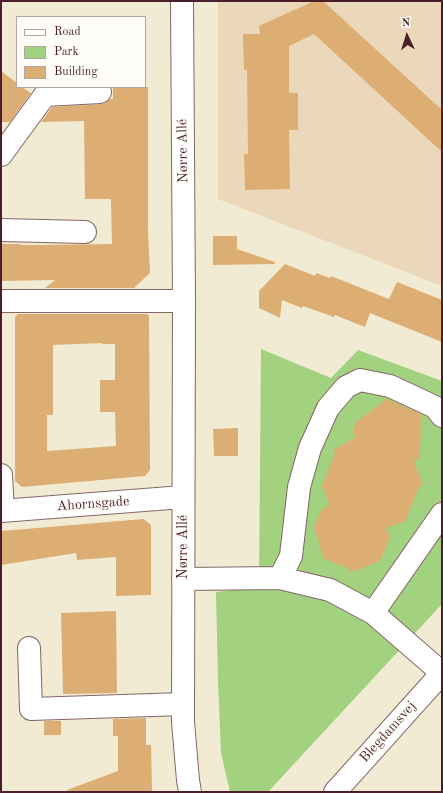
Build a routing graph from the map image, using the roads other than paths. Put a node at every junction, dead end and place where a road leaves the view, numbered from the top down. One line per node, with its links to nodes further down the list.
1 (177, 3): 7 (street, Nørre Allé)
2 (100, 92): 3 (street)
3 (1, 155)
4 (1, 230): 5 (street)
5 (85, 232)
6 (1, 301): 7 (street)
7 (184, 301): 10 (street, Nørre Allé)
8 (442, 416): 13 (street)
9 (1, 475): 11 (street, Ahornsgade)
10 (183, 497): 11 (street, Ahornsgade); 14 (street, Nørre Allé)
11 (2, 511)
12 (442, 514): 15 (street)
13 (280, 578): 14 (street); 15 (street)
14 (183, 579): 18 (street, Nørre Allé)
15 (373, 613): 17 (street)
16 (29, 648): 18 (street)
17 (442, 673): 19 (street, Blegdamsvej)
18 (183, 704): 20 (street, Nørre Allé)
19 (340, 790)
20 (190, 792)

